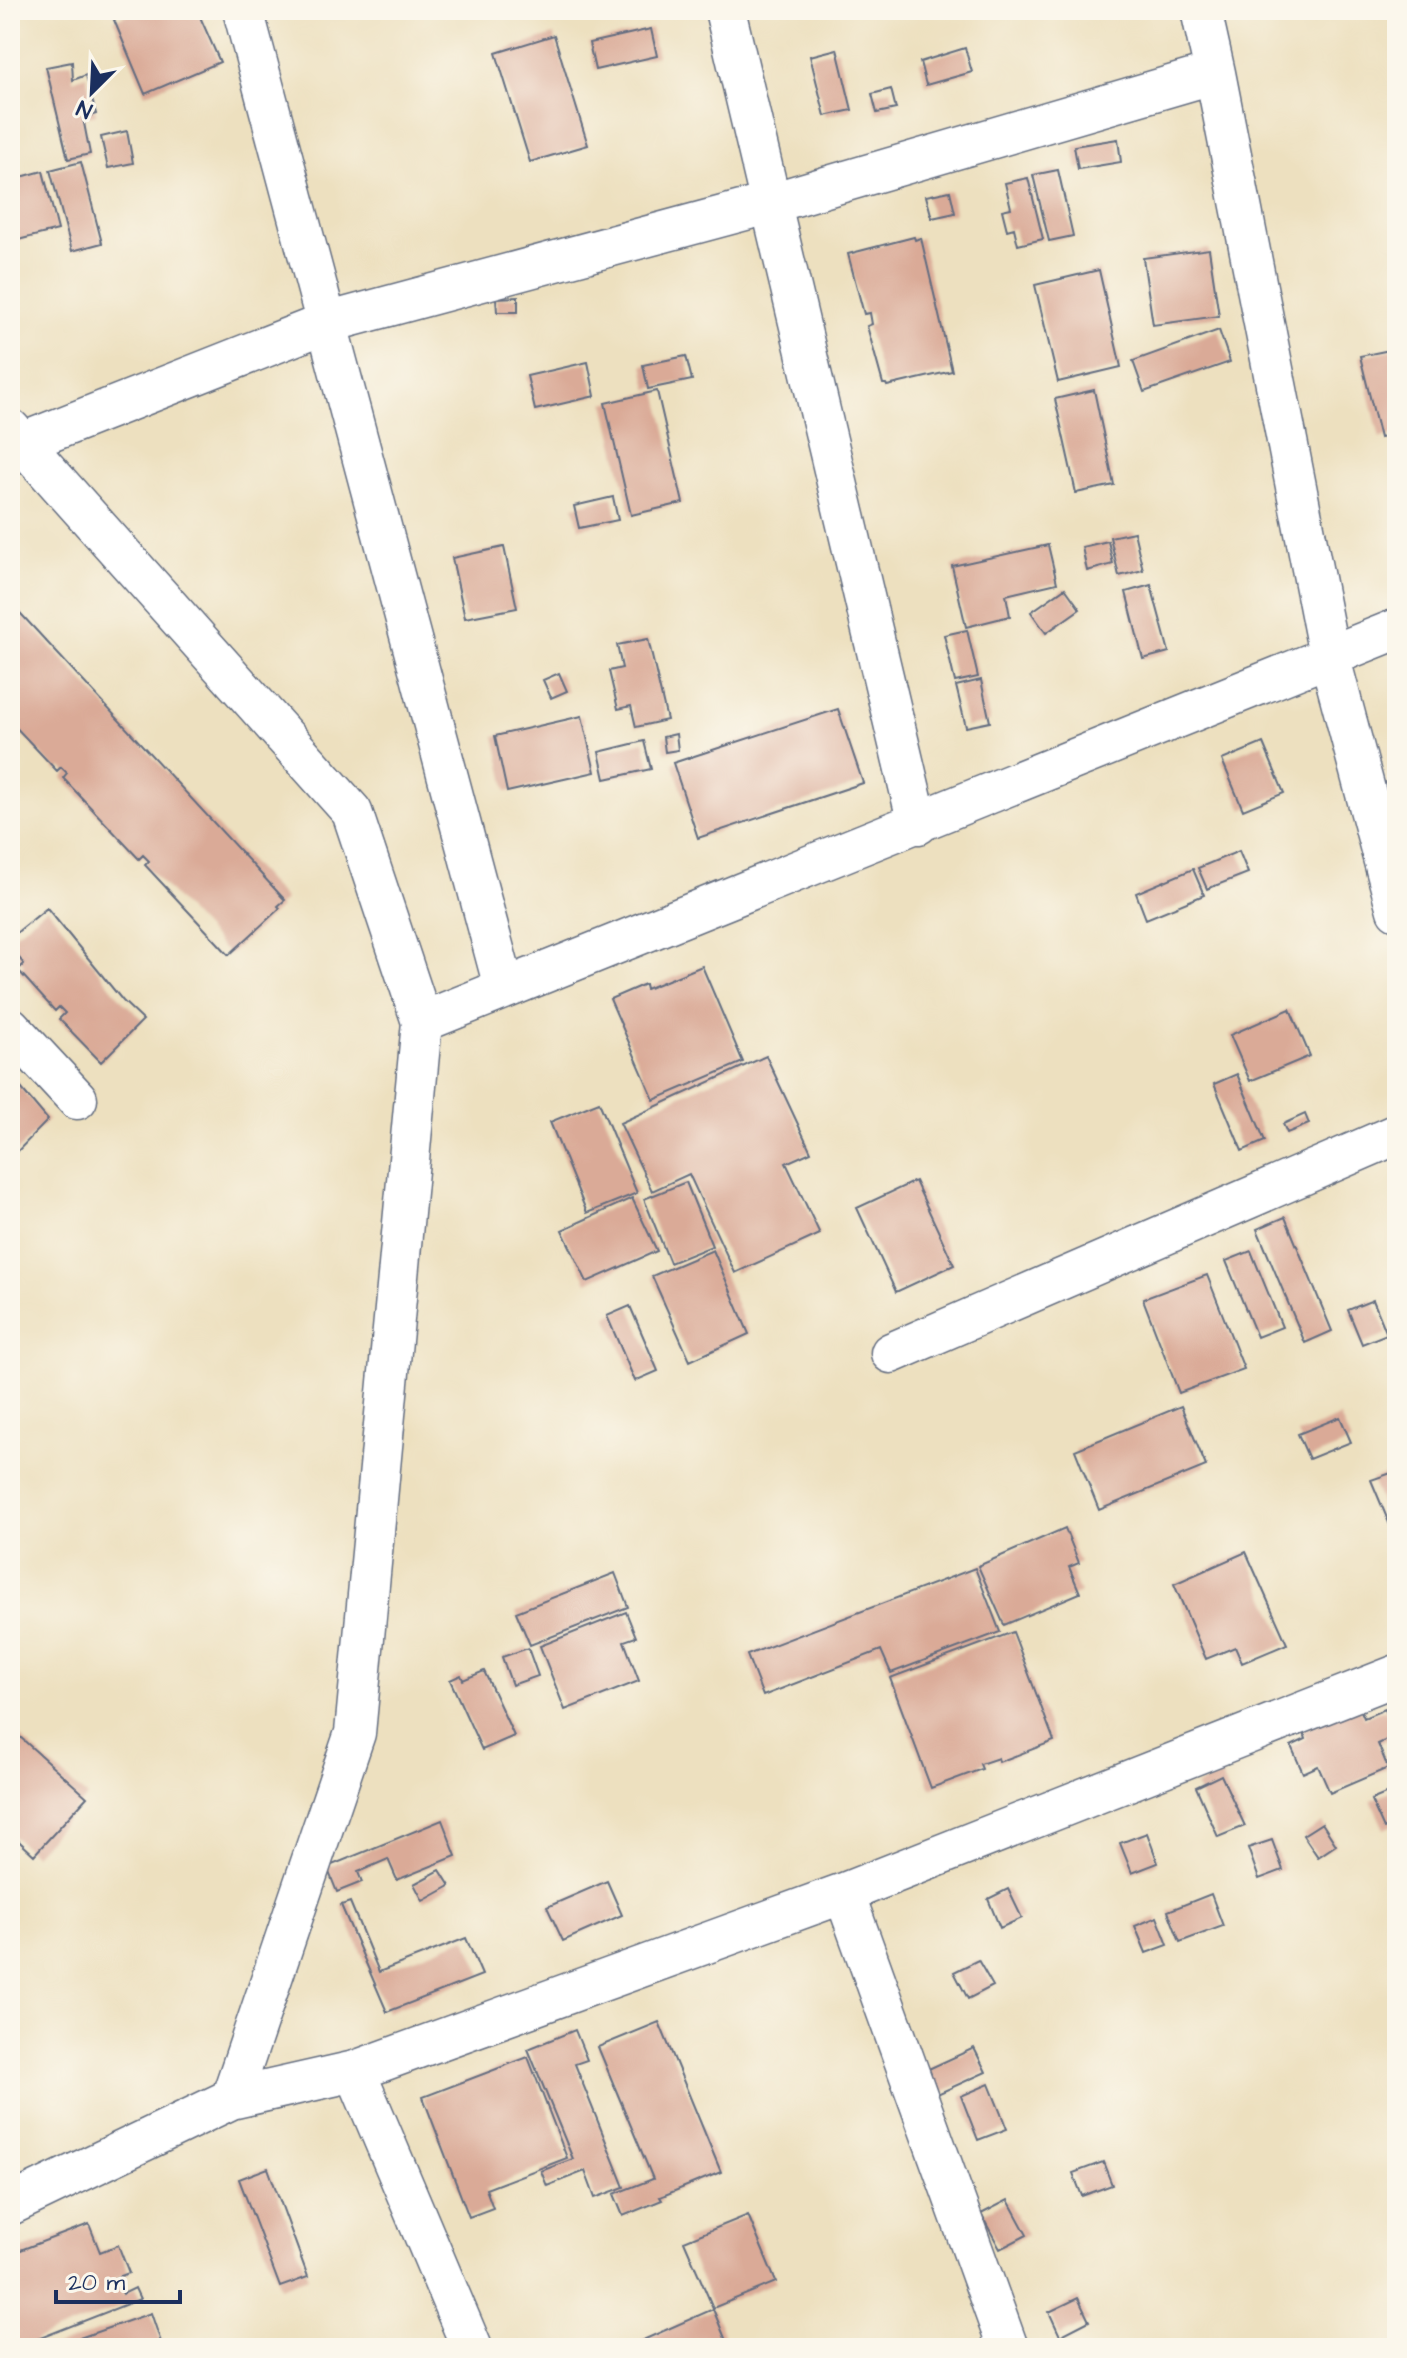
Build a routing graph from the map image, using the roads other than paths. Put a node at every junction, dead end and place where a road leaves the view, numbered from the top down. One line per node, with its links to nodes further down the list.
1 (243, 10): 6 (street)
2 (725, 10): 5 (street)
3 (1201, 10): 4 (street)
4 (1215, 73): 5 (street); 9 (street)
5 (771, 203): 6 (street); 10 (street)
6 (326, 323): 7 (street); 12 (street)
7 (16, 436): 13 (street)
8 (1397, 629): 9 (street)
9 (1329, 655): 10 (street); 11 (street)
10 (918, 824): 12 (street)
11 (1397, 910)
12 (504, 987): 13 (street)
13 (422, 1022): 21 (street)
14 (10, 1027): 15 (street)
15 (77, 1099)
16 (1397, 1134): 17 (street)
17 (891, 1353)
18 (1397, 1675): 19 (street)
19 (844, 1893): 20 (street); 24 (street)
20 (355, 2071): 21 (street); 23 (street)
21 (231, 2099): 22 (street)
22 (10, 2205)
23 (472, 2348)
24 (1008, 2348)

